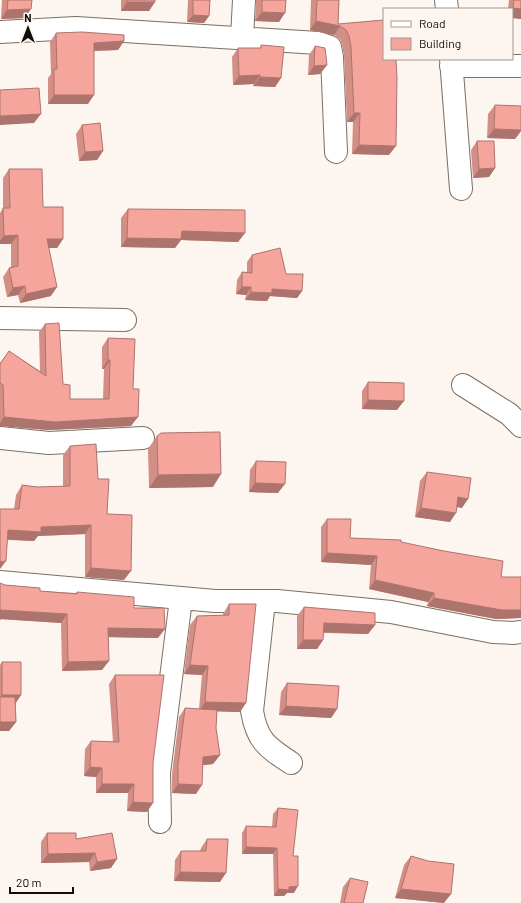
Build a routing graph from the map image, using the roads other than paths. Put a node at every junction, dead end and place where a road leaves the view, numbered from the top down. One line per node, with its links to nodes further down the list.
1 (244, 0): 3 (street)
2 (0, 32): 3 (street)
3 (242, 38): 6 (street)
4 (451, 63): 5 (street); 7 (street)
5 (521, 66)
6 (336, 152)
7 (460, 189)
8 (0, 318): 9 (street)
9 (125, 320)
10 (463, 386): 11 (street)
11 (521, 426)
12 (0, 438): 13 (street)
13 (142, 438)
14 (0, 582): 15 (street)
15 (181, 599): 16 (street); 19 (street)
16 (264, 602): 17 (street); 18 (street)
17 (521, 632)
18 (291, 764)
19 (160, 822)

